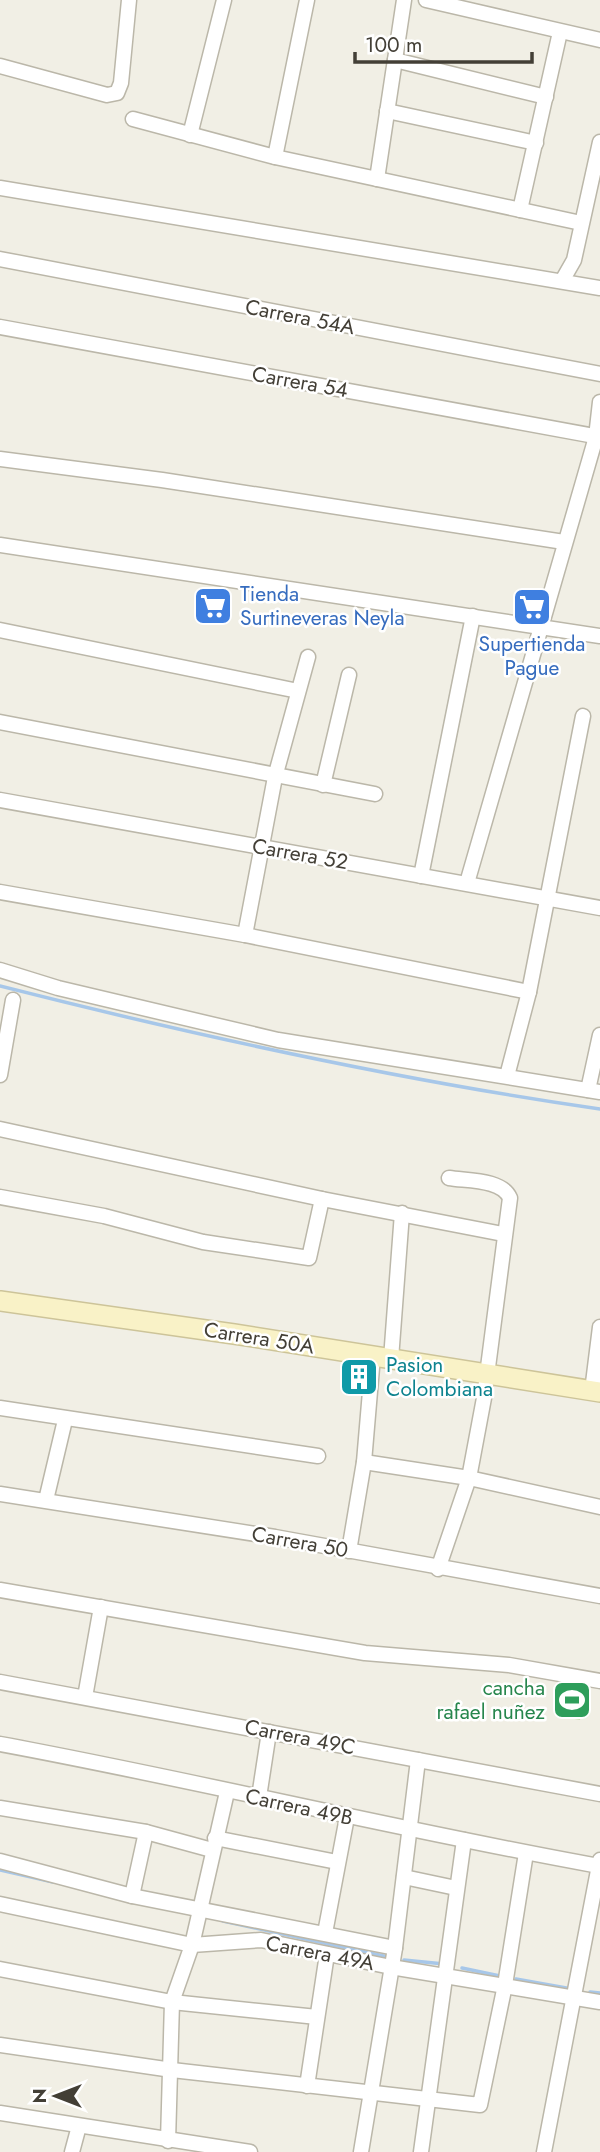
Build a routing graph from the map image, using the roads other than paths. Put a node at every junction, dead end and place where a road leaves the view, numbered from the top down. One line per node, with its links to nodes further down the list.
1 (129, 0): 9 (street)
2 (224, 0): 13 (street)
3 (307, 0): 16 (street)
4 (404, 0): 8 (street)
5 (426, 0): 6 (street)
6 (560, 32): 7 (street); 10 (street)
7 (600, 40)
8 (395, 60): 10 (street); 11 (street)
9 (0, 66)
10 (546, 97): 15 (street)
11 (387, 111): 15 (street); 17 (street)
12 (133, 119): 13 (street)
13 (190, 135): 16 (street)
14 (600, 142): 21 (street)
15 (536, 143): 19 (street)
16 (275, 157): 17 (street)
17 (377, 179): 19 (street)
18 (0, 188): 23 (street)
19 (520, 210): 21 (street)
20 (600, 212): 21 (street)
21 (583, 216): 23 (street)
22 (0, 259): 26 (street, Carrera 54A)
23 (562, 281): 24 (street)
24 (600, 288)
25 (0, 327): 28 (street, Carrera 54)
26 (600, 374)
27 (600, 402): 28 (street)
28 (598, 437): 30 (street)
29 (0, 459): 30 (street)
30 (564, 542): 33 (street)
31 (0, 545): 32 (street)
32 (473, 616): 33 (street); 46 (street)
33 (540, 626): 35 (street); 47 (street)
34 (0, 630): 38 (street)
35 (600, 636)
36 (308, 657): 38 (street)
37 (349, 675): 42 (street)
38 (298, 691): 41 (street)
39 (583, 716): 49 (street)
40 (0, 722): 41 (street)
41 (275, 777): 42 (street); 45 (street)
42 (323, 785): 43 (street)
43 (375, 794)
44 (0, 800): 45 (street, Carrera 52)
45 (263, 848): 46 (street, Carrera 52); 51 (street)
46 (421, 876): 47 (street, Carrera 52)
47 (467, 883): 49 (street, Carrera 52)
48 (0, 892): 51 (street)
49 (545, 900): 50 (street, Carrera 52); 53 (street)
50 (600, 908)
51 (246, 935): 53 (street)
52 (0, 970): 57 (street)
53 (529, 992): 57 (street)
54 (13, 1000): 56 (street)
55 (600, 1035): 58 (street)
56 (0, 1075)
57 (508, 1076): 58 (street)
58 (594, 1091)
59 (0, 1129): 62 (street)
60 (449, 1178): 64 (street)
61 (0, 1197): 62 (street)
62 (322, 1199): 63 (street)
63 (402, 1213): 64 (street); 67 (street)
64 (503, 1234): 68 (street)
65 (0, 1301): 67 (street, Carrera 50A)
66 (600, 1327): 69 (street)
67 (382, 1358): 68 (street, Carrera 50A); 73 (street)
68 (486, 1376): 69 (street, Carrera 50A); 74 (street)
69 (596, 1391)
70 (0, 1408): 71 (street)
71 (65, 1420): 72 (street); 76 (street)
72 (318, 1456)
73 (364, 1462): 74 (street); 78 (street)
74 (469, 1478): 77 (street); 79 (street)
75 (0, 1494): 76 (street, Carrera 50)
76 (46, 1500): 78 (street, Carrera 50)
77 (600, 1507)
78 (349, 1551): 79 (street, Carrera 50)
79 (438, 1569): 81 (street, Carrera 50)
80 (0, 1590): 82 (street)
81 (600, 1596)
82 (101, 1607): 83 (street); 85 (street)
83 (600, 1681)
84 (0, 1682): 85 (street, Carrera 49C)
85 (85, 1697): 86 (street, Carrera 49C)
86 (269, 1732): 88 (street, Carrera 49C); 91 (street)
87 (0, 1744): 89 (street, Carrera 49B)
88 (418, 1759): 90 (street, Carrera 49C); 94 (street)
89 (227, 1792): 91 (street, Carrera 49B); 97 (street)
90 (600, 1794)
91 (259, 1797): 93 (street, Carrera 49B)
92 (0, 1808): 95 (street)
93 (347, 1817): 94 (street, Carrera 49B); 100 (street)
94 (410, 1830): 96 (street, Carrera 49B); 102 (street)
95 (146, 1832): 97 (street); 104 (street)
96 (464, 1840): 98 (street, Carrera 49B); 103 (street)
97 (213, 1844): 100 (street); 106 (street)
98 (526, 1853): 101 (street, Carrera 49B); 114 (street)
99 (0, 1861): 104 (street)
100 (337, 1861): 107 (street)
101 (599, 1863): 115 (street)
102 (404, 1877): 103 (street); 109 (street)
103 (456, 1888): 113 (street)
104 (132, 1896): 106 (street)
105 (0, 1904): 108 (street, Carrera 49A)
106 (201, 1909): 107 (street); 108 (street)
107 (325, 1933): 109 (street)
108 (191, 1945): 110 (street, Carrera 49A); 116 (street)
109 (396, 1948): 111 (street)
110 (327, 1954): 111 (street, Carrera 49A); 118 (street)
111 (391, 1967): 113 (street, Carrera 49A); 122 (street)
112 (0, 1969): 116 (street)
113 (447, 1976): 114 (street, Carrera 49A); 123 (street)
114 (505, 1985): 115 (street, Carrera 49A); 123 (street)
115 (575, 1998): 117 (street, Carrera 49A); 132 (street)
116 (172, 2002): 118 (street); 120 (street)
117 (600, 2002)
118 (317, 2017): 121 (street)
119 (0, 2045): 120 (street)
120 (172, 2070): 121 (street); 126 (street)
121 (307, 2086): 122 (street)
122 (370, 2093): 123 (street); 130 (street)
123 (428, 2099): 131 (street)
124 (0, 2113): 125 (street)
125 (79, 2126): 126 (street); 128 (street)
126 (168, 2141): 127 (street)
127 (183, 2147): 129 (street)
128 (72, 2152)
129 (250, 2152)
130 (361, 2152)
131 (422, 2152)
132 (544, 2152)

